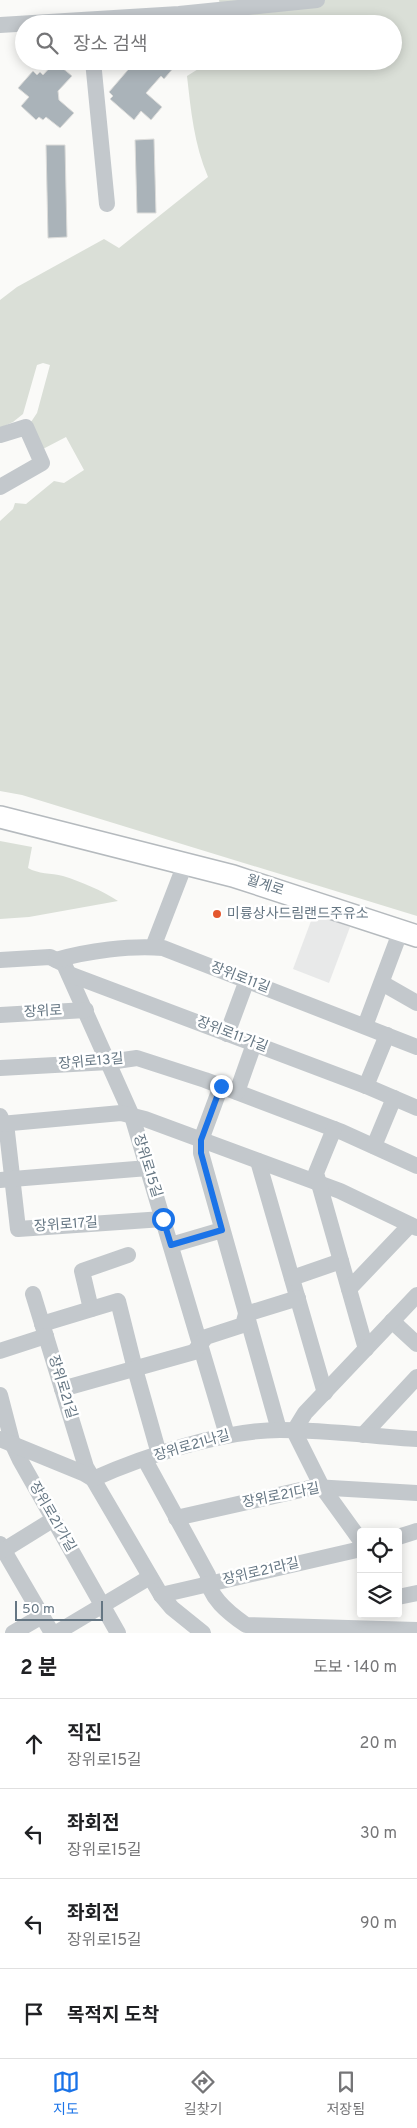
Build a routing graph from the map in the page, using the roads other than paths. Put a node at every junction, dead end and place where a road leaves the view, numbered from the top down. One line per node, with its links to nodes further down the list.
1 (317, 0): 2 (street)
2 (167, 15)
3 (15, 24): 4 (street)
4 (0, 25)
5 (94, 70): 6 (street)
6 (107, 204)
7 (0, 435): 8 (street)
8 (0, 488)
9 (0, 816): 10 (main road, 월계로)
10 (185, 864): 11 (main road, 월계로); 12 (street)
11 (409, 933): 17 (street, 월계로)
12 (153, 947): 14 (street, 장위로11길); 16 (street, 장위로11길)
13 (0, 960): 14 (street, 장위로11길)
14 (56, 960): 15 (street)
15 (69, 974): 19 (street); 22 (street, 장위로11가길)
16 (247, 980): 21 (street, 장위로11길); 22 (street)
17 (382, 983): 18 (street); 21 (street, 월계로)
18 (417, 1003)
19 (86, 1010): 20 (street, 장위로); 26 (street)
20 (0, 1015)
21 (365, 1026): 23 (street, 장위로11길)
22 (227, 1034): 24 (street, 장위로11가길)
23 (387, 1035): 25 (street, 장위로11길); 29 (street)
24 (254, 1044): 29 (street, 장위로11가길); 30 (street)
25 (417, 1047)
26 (109, 1062): 27 (street, 장위로13길); 28 (street, 장위로13길); 33 (street)
27 (0, 1068)
28 (221, 1086): 30 (street, 장위로13길); 36 (street)
29 (366, 1086): 31 (street, 장위로11가길)
30 (237, 1092): 35 (street, 장위로13길)
31 (394, 1098): 32 (street, 장위로11가길); 37 (street)
32 (417, 1108)
33 (132, 1116): 34 (street, 장위로15길); 36 (street, 장위로15길); 40 (street, 장위로15길)
34 (1, 1121): 41 (street, 장위로15길)
35 (334, 1129): 37 (street, 장위로13길); 42 (street)
36 (201, 1140): 38 (street, 장위로15길); 45 (street)
37 (374, 1146): 39 (street, 장위로13길)
38 (258, 1160): 42 (street, 장위로15길); 49 (street)
39 (417, 1166)
40 (148, 1168): 41 (street); 43 (street, 장위로15길)
41 (6, 1179): 43 (street, 장위로17길)
42 (318, 1182): 44 (street, 장위로15길); 48 (street)
43 (163, 1219): 46 (street, 장위로15길)
44 (414, 1226): 50 (street, 장위로15길)
45 (222, 1230): 46 (street); 55 (street)
46 (171, 1245): 59 (street, 장위로15길)
47 (128, 1255): 54 (street)
48 (341, 1261): 49 (street); 50 (street)
49 (292, 1278): 53 (street)
50 (349, 1289): 60 (street)
51 (33, 1294): 57 (street, 장위로21길)
52 (417, 1295): 56 (street)
53 (298, 1298): 55 (street); 65 (street)
54 (91, 1309): 57 (street); 62 (street)
55 (246, 1314): 59 (street); 67 (street)
56 (392, 1322): 58 (street); 60 (street)
57 (44, 1330): 61 (street); 64 (street, 장위로21길)
58 (417, 1344)
59 (200, 1346): 62 (street); 68 (street, 장위로15길)
60 (366, 1349): 65 (street)
61 (0, 1351)
62 (135, 1369): 64 (street); 72 (street)
63 (417, 1376): 69 (street)
64 (62, 1389): 73 (street, 장위로21길)
65 (325, 1393): 67 (street)
66 (0, 1395): 71 (street, 장위로21가길)
67 (286, 1430): 68 (street, 장위로21나길); 69 (street, 장위로21나길); 74 (street)
68 (227, 1435): 72 (street, 장위로21나길)
69 (363, 1435): 70 (street, 장위로21나길)
70 (417, 1439)
71 (6, 1442): 73 (street); 77 (street, 장위로21가길)
72 (152, 1457): 73 (street, 장위로21나길); 76 (street)
73 (93, 1479): 83 (street, 장위로21길)
74 (322, 1487): 75 (street, 장위로21다길); 76 (street, 장위로21다길); 79 (street)
75 (417, 1493)
76 (176, 1518): 84 (street)
77 (54, 1519): 81 (street); 88 (street, 장위로21가길)
78 (417, 1531): 80 (street)
79 (357, 1535)
80 (402, 1536)
81 (2, 1547): 89 (street)
82 (357, 1550): 84 (street, 장위로21라길)
83 (150, 1577): 86 (street, 장위로21길); 88 (street)
84 (207, 1584): 86 (street, 장위로21라길); 90 (street)
85 (417, 1593): 87 (street)
86 (161, 1595): 96 (street, 장위로21길)
87 (402, 1596)
88 (102, 1606): 94 (street); 95 (street, 장위로21가길)
89 (42, 1616): 92 (street); 93 (street)
90 (393, 1622): 91 (street)
91 (417, 1630)
92 (13, 1633)
93 (52, 1633)
94 (56, 1633)
95 (118, 1633)
96 (203, 1633)

